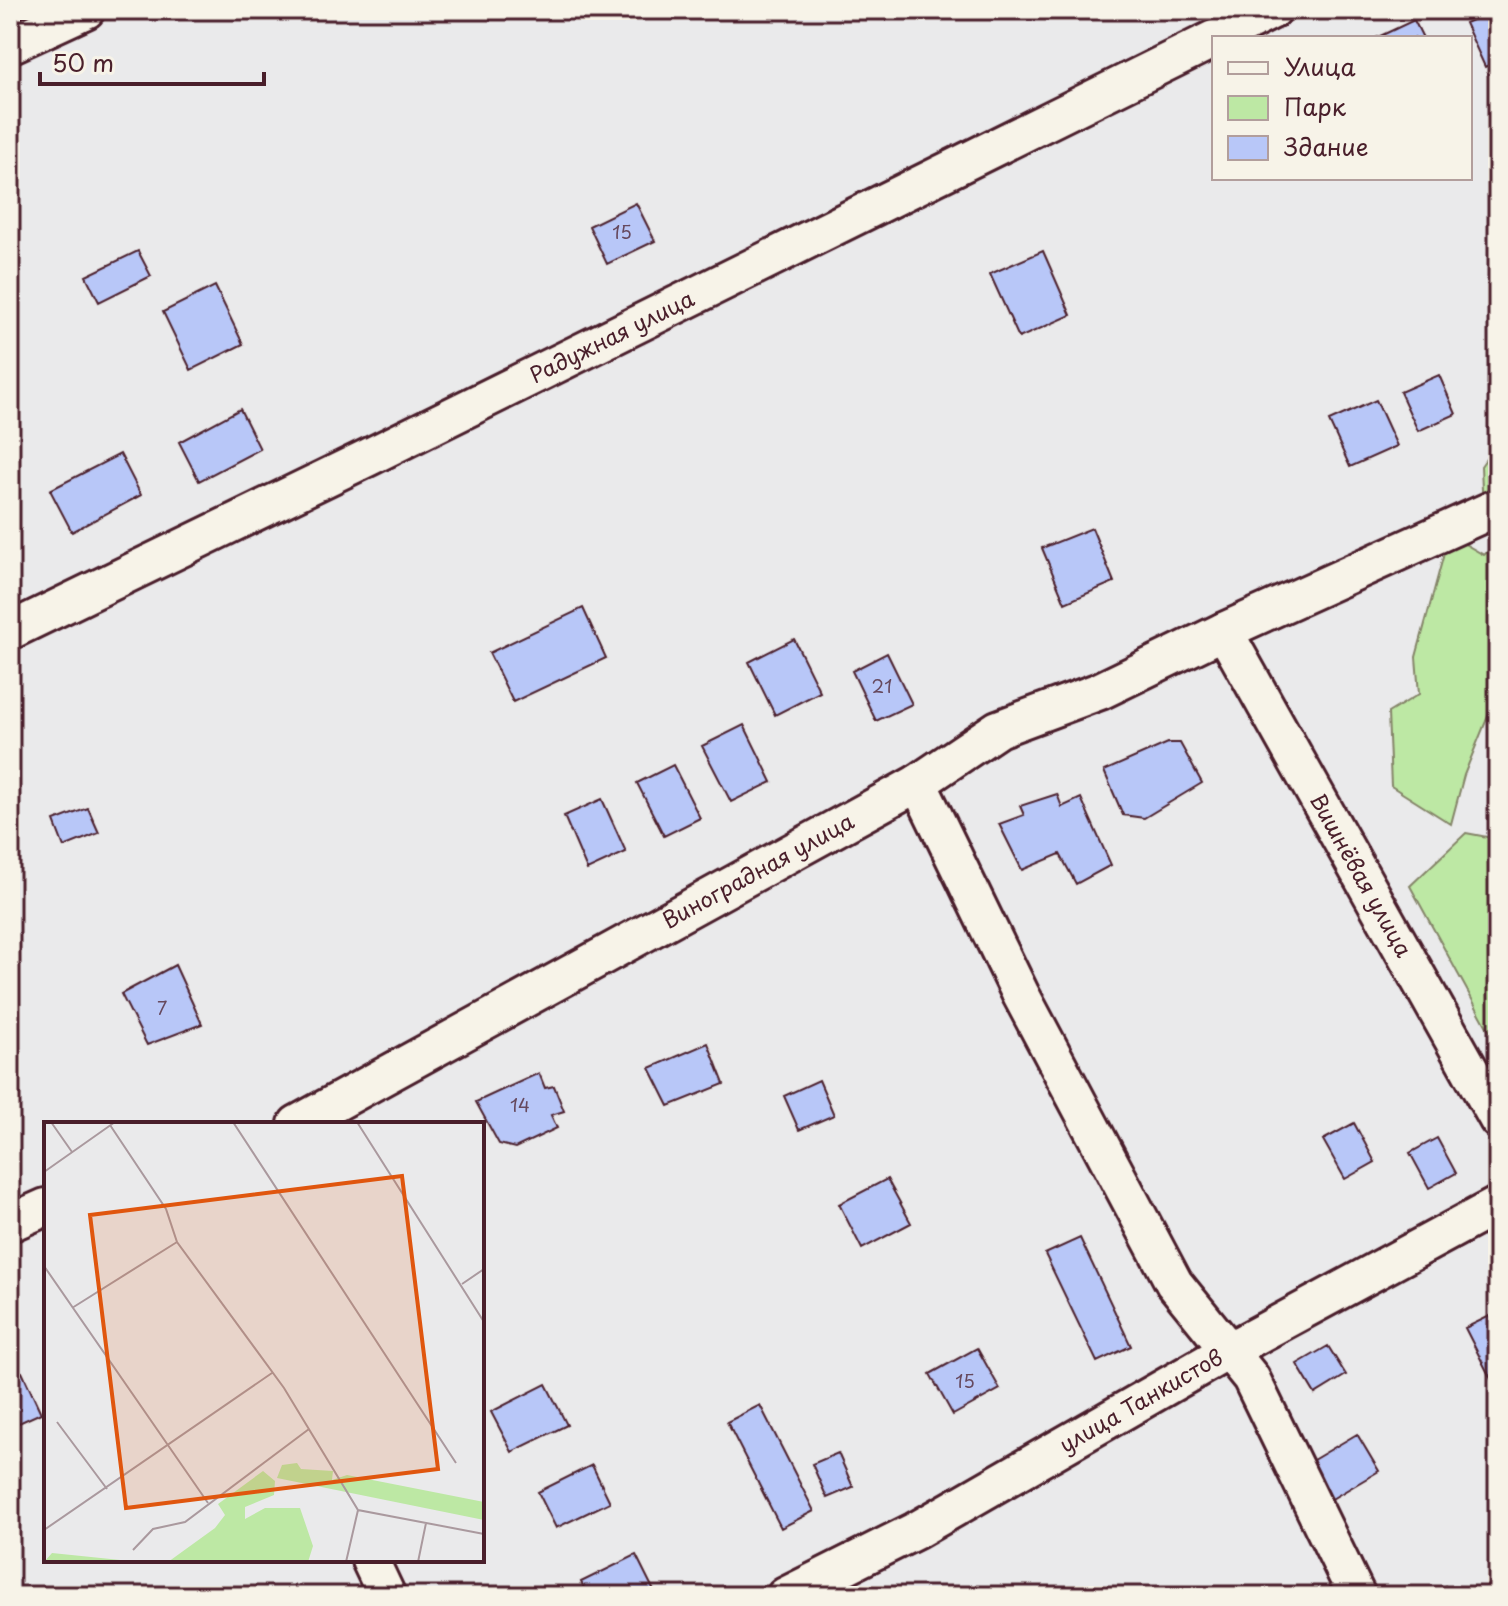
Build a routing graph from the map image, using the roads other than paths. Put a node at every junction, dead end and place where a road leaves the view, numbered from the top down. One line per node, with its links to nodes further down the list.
1 (86, 10): 5 (street)
2 (1273, 10): 3 (street, Радужная улица)
3 (1221, 36)
4 (1212, 40): 7 (street, Радужная улица)
5 (10, 45)
6 (1498, 507): 8 (street, Виноградная улица)
7 (10, 631)
8 (1224, 631): 9 (street, Виноградная улица); 10 (street, Вишнёвая улица)
9 (918, 783): 11 (street, Виноградная улица); 15 (street)
10 (1498, 1120)
11 (301, 1122)
12 (1498, 1205): 15 (street, улица Танкистов)
13 (44, 1208): 14 (street)
14 (10, 1223)
15 (1228, 1351): 18 (street, улица Танкистов); 19 (street)
16 (371, 1562): 17 (street)
17 (387, 1596)
18 (785, 1596)
19 (1357, 1596)

